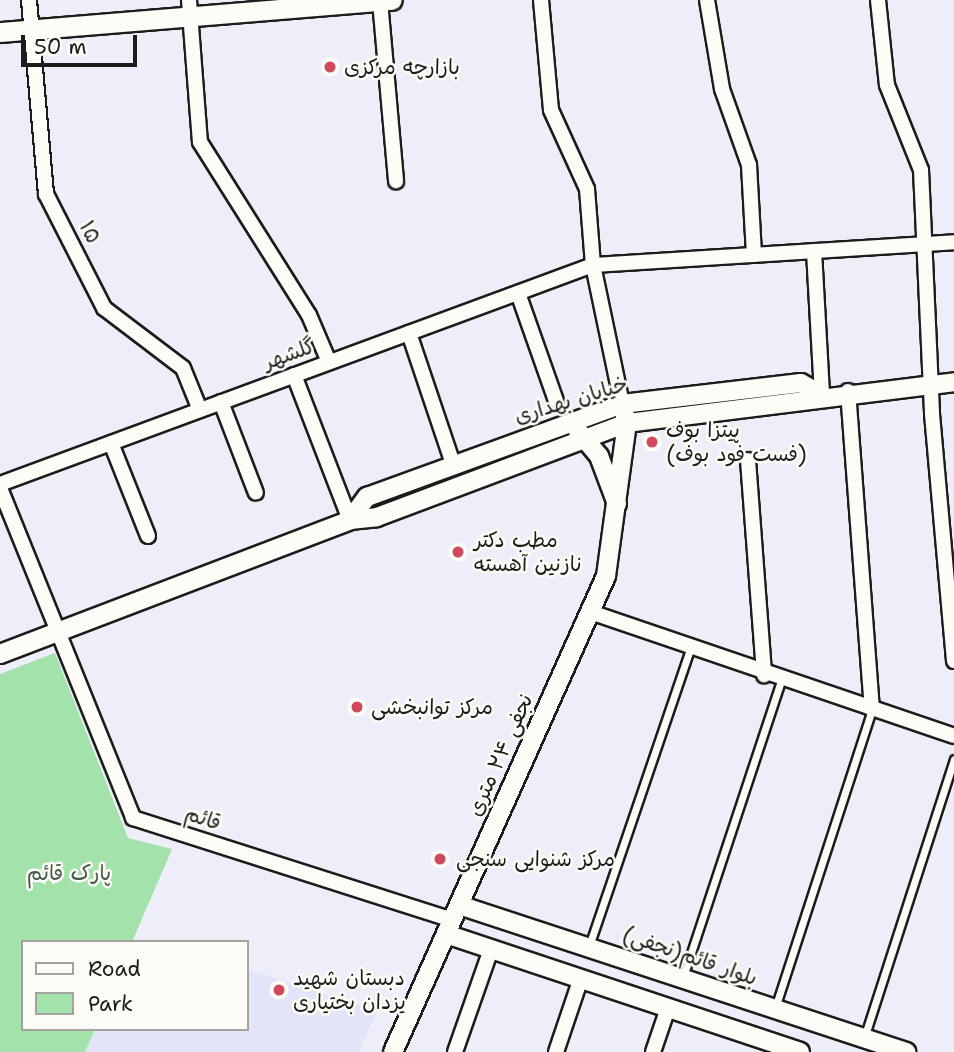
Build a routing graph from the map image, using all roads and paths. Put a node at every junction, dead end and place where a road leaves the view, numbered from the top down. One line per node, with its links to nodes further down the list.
1 (29, 0): 8 (street, ۱۵)
2 (541, 0): 15 (street)
3 (707, 0): 14 (street)
4 (878, 0): 12 (street)
5 (386, 1): 6 (main road); 10 (street)
6 (296, 4): 7 (main road)
7 (190, 8): 8 (main road); 18 (street)
8 (31, 29): 9 (main road); 27 (street, ۱۵)
9 (0, 32)
10 (396, 181)
11 (954, 242): 12 (street, گلشهر)
12 (926, 244): 13 (street, گلشهر); 21 (street)
13 (814, 251): 14 (street, گلشهر); 23 (street)
14 (754, 255): 15 (street, گلشهر)
15 (593, 265): 16 (street, گلشهر); 26 (street)
16 (518, 293): 17 (street, گلشهر); 24 (street)
17 (409, 333): 18 (street, گلشهر); 33 (street)
18 (329, 362): 19 (street, گلشهر)
19 (294, 375): 25 (street, گلشهر); 37 (street)
20 (954, 382): 21 (street, خیابان بهداری)
21 (930, 383): 22 (street, خیابان بهداری); 43 (street)
22 (848, 391): 23 (street, خیابان بهداری); 46 (street)
23 (822, 395): 26 (street, خیابان بهداری); 29 (street, خیابان بهداری)
24 (556, 401)
25 (220, 402): 27 (street, گلشهر); 35 (street)
26 (622, 404): 28 (street, خیابان بهداری); 29 (street, نجفی ۲۴ متری)
27 (200, 410): 31 (street, گلشهر)
28 (573, 419): 30 (street); 33 (street, خیابان بهداری)
29 (627, 423): 30 (street, خیابان بهداری); 36 (street, نجفی ۲۴ متری)
30 (581, 439): 36 (street); 37 (street, خیابان بهداری)
31 (111, 443): 34 (street, گلشهر); 38 (street)
32 (748, 460): 44 (street)
33 (453, 464): 37 (street, خیابان بهداری)
34 (0, 486): 40 (street)
35 (256, 493)
36 (619, 510): 39 (street, نجفی ۲۴ متری)
37 (351, 520): 40 (street, خیابان بهداری)
38 (148, 536)
39 (593, 613): 41 (street); 49 (street, نجفی ۲۴ متری)
40 (58, 632): 42 (street, خیابان بهداری); 49 (street, قائم)
41 (690, 650): 44 (street); 50 (lane)
42 (0, 654)
43 (954, 661)
44 (764, 674): 45 (street)
45 (781, 680): 46 (street); 52 (lane)
46 (872, 709): 47 (street); 55 (lane)
47 (954, 736)
48 (954, 759): 56 (lane)
49 (452, 919): 50 (street, بلوار قائم(نجفی)); 51 (street); 58 (street, نجفی ۲۴ متری)
50 (589, 946): 52 (street, بلوار قائم(نجفی))
51 (491, 949): 53 (street); 59 (street)
52 (684, 977): 55 (street, بلوار قائم(نجفی))
53 (582, 978): 54 (street); 60 (street)
54 (668, 1008): 57 (street); 61 (street)
55 (775, 1008): 56 (street, بلوار قائم(نجفی))
56 (864, 1038): 63 (street, بلوار قائم(نجفی))
57 (759, 1046): 62 (street)
58 (393, 1052)
59 (455, 1052)
60 (556, 1052)
61 (653, 1052)
62 (800, 1052)
63 (906, 1052)

